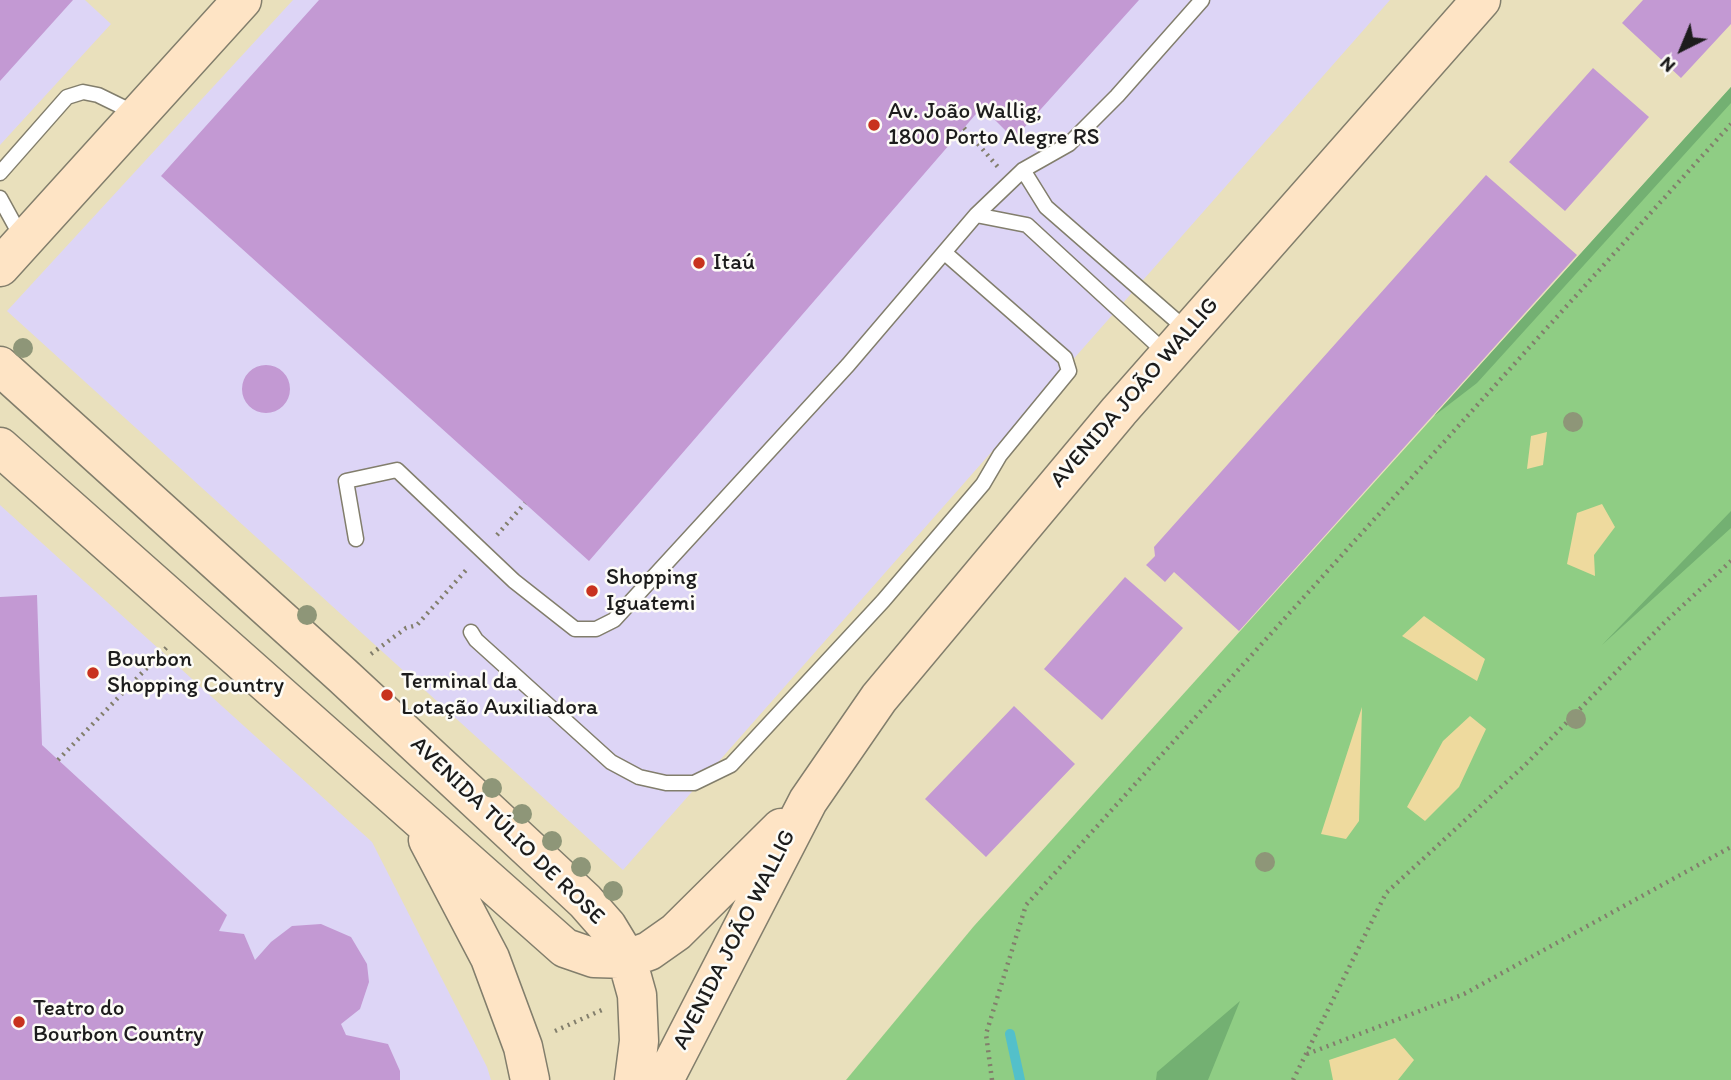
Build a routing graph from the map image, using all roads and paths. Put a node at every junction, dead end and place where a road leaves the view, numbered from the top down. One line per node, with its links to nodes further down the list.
1 (242, 0): 4 (main road)
2 (1202, 0): 6 (lane)
3 (1481, 0): 12 (main road, AVENIDA JOÃO WALLIG)
4 (138, 115): 7 (lane); 11 (main road)
5 (1731, 124): 31 (path)
6 (1023, 170): 9 (lane); 12 (lane)
7 (0, 173)
8 (0, 198): 11 (lane)
9 (976, 215): 10 (lane); 12 (lane)
10 (946, 253): 17 (lane); 19 (lane)
11 (12, 254)
12 (1178, 343): 23 (main road, AVENIDA JOÃO WALLIG)
13 (0, 366): 21 (main road, AVENIDA TÚLIO DE ROSE)
14 (0, 447): 24 (main road, AVENIDA TÚLIO DE ROSE)
15 (525, 503): 17 (path)
16 (356, 539): 17 (lane)
17 (482, 551): 21 (path)
18 (1731, 561): 27 (path)
19 (471, 632)
20 (168, 646): 22 (path)
21 (342, 675): 26 (main road, AVENIDA TÚLIO DE ROSE)
22 (58, 760)
23 (808, 801): 26 (main road, AVENIDA JOÃO WALLIG); 30 (main road, AVENIDA JOÃO WALLIG)
24 (418, 819): 26 (main road, AVENIDA TÚLIO DE ROSE); 28 (main road, AVENIDA TÚLIO DE ROSE)
25 (1731, 847): 27 (path)
26 (627, 959): 29 (main road, AVENIDA JOÃO WALLIG)
27 (1306, 1054): 32 (path)
28 (526, 1063)
29 (634, 1080)
30 (664, 1080)
31 (992, 1080)
32 (1293, 1080)

